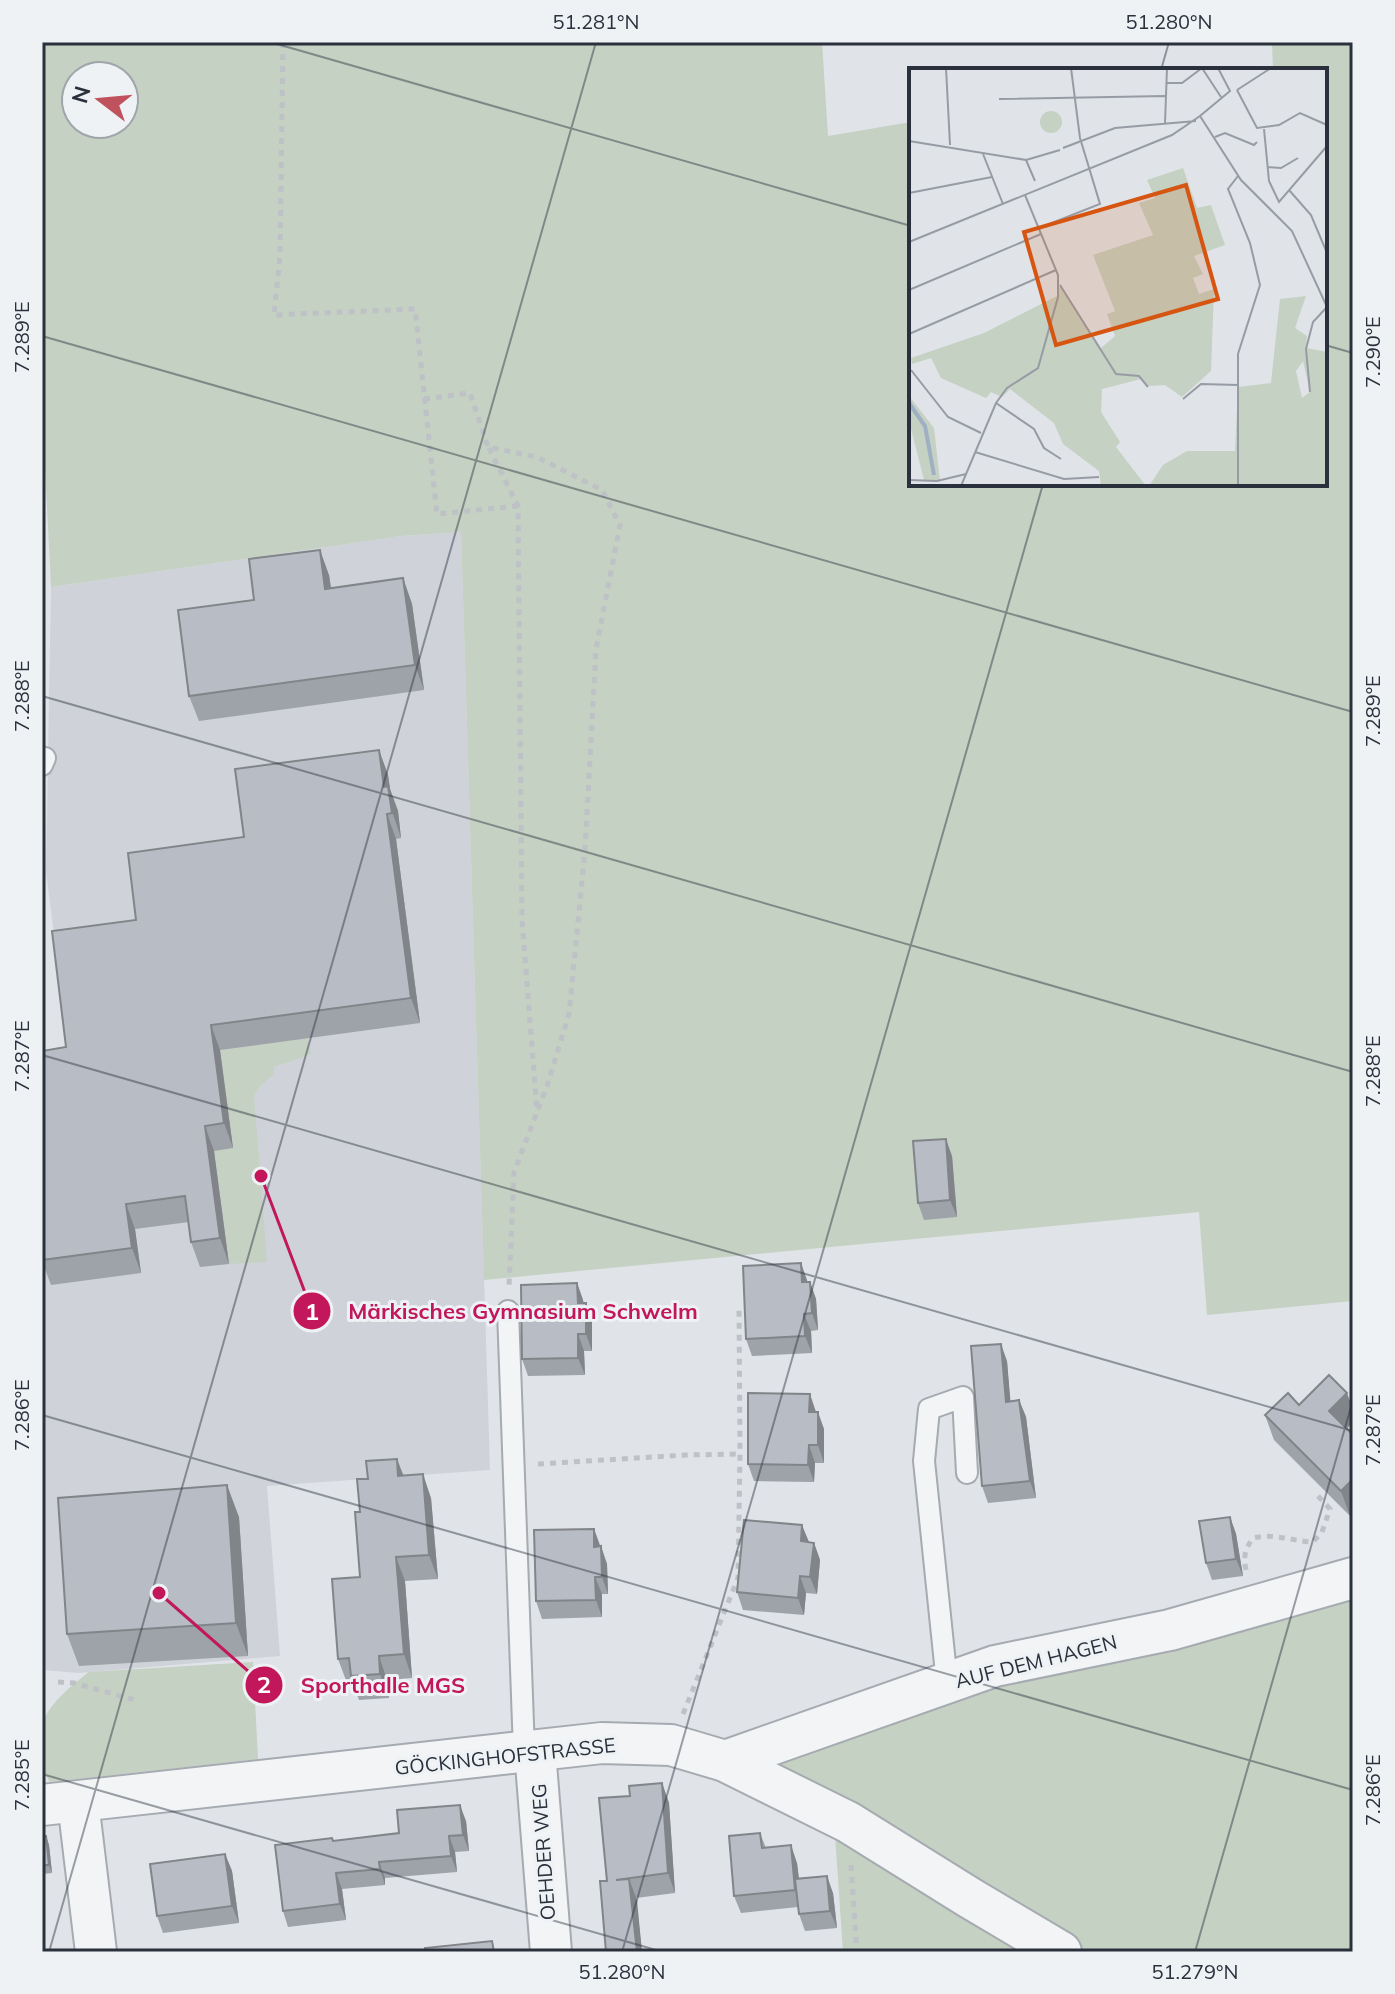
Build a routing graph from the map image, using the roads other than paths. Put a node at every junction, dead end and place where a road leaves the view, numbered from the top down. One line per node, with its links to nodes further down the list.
1 (508, 1311): 5 (lane)
2 (967, 1473): 4 (lane)
3 (1353, 1578): 4 (street, AUF DEM HAGEN)
4 (947, 1683): 6 (street, AUF DEM HAGEN)
5 (530, 1751): 6 (street, GÖCKINGHOFSTRASSE); 7 (street, GÖCKINGHOFSTRASSE); 9 (street, OEHDER WEG)
6 (725, 1761): 10 (street, GÖCKINGHOFSTRASSE)
7 (60, 1804): 8 (street)
8 (96, 1952)
9 (551, 1952)
10 (1061, 1952)

